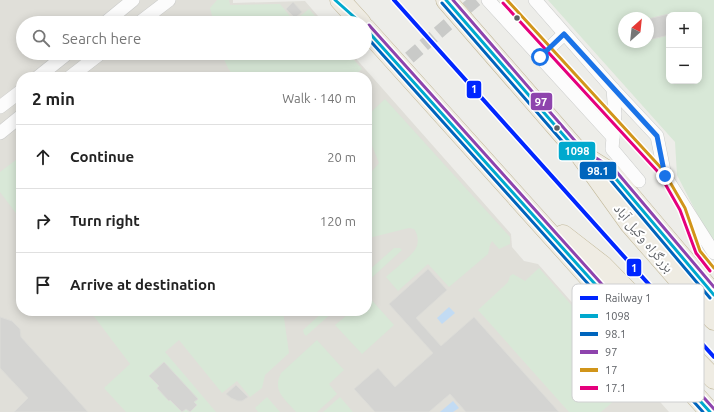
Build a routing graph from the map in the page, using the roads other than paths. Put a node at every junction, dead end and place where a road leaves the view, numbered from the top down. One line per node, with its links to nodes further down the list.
1 (133, 0): 7 (street)
2 (169, 0): 8 (street)
3 (340, 0): 9 (highway)
4 (446, 0): 23 (highway, بزرگراه وکیل آباد)
5 (488, 0): 12 (street)
6 (535, 0): 10 (street)
7 (114, 16)
8 (149, 16)
9 (355, 16)
10 (564, 34): 12 (street); 17 (street)
11 (372, 36): 25 (highway)
12 (540, 57): 22 (street)
13 (59, 60): 15 (street)
14 (92, 60): 16 (street)
15 (44, 72)
16 (76, 72)
17 (613, 89): 22 (street); 26 (street)
18 (16, 95): 19 (street)
19 (0, 107)
20 (16, 120): 21 (street)
21 (0, 133)
22 (613, 137): 24 (street)
23 (579, 153): 30 (highway, بزرگراه وکیل آباد); 31 (highway, بزرگراه وکیل آباد)
24 (639, 181)
25 (522, 204): 27 (highway); 28 (highway); 29 (highway)
26 (714, 253)
27 (585, 284)
28 (594, 284)
29 (621, 284)
30 (682, 284)
31 (714, 295)
32 (704, 309): 33 (highway, بزرگراه وکیل آباد)
33 (714, 320)
34 (704, 369): 35 (highway)
35 (714, 379)
36 (684, 402): 38 (highway)
37 (701, 402): 39 (highway)
38 (693, 412)
39 (710, 412)

